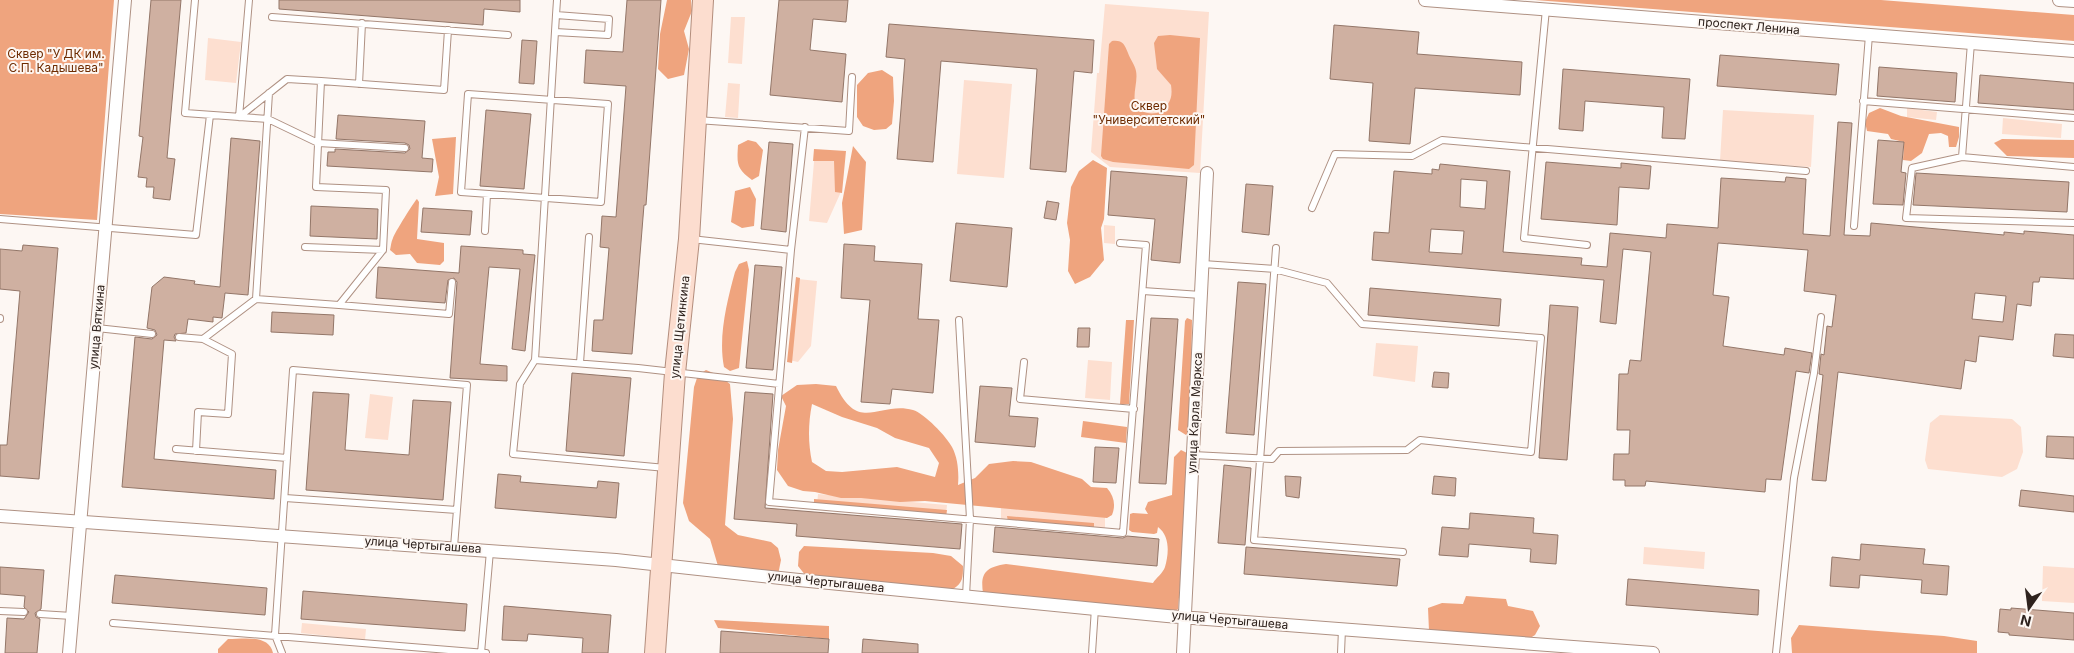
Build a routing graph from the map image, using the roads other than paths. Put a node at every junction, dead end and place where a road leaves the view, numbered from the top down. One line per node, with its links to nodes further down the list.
1 (125, 0): 46 (street, улица Вяткина)
2 (195, 0): 26 (lane)
3 (249, 0): 27 (lane)
4 (557, 0): 10 (lane)
5 (703, 0): 30 (main road, улица Щетинкина)
6 (1425, 0): 9 (street, проспект Ленина)
7 (2059, 0): 8 (street)
8 (2074, 1)
9 (1546, 9): 16 (street, проспект Ленина); 34 (lane)
10 (556, 15): 14 (lane); 14 (lane)
11 (272, 17): 12 (lane)
12 (362, 24): 13 (lane); 21 (lane)
13 (448, 30): 15 (lane); 21 (lane)
14 (556, 32): 23 (lane)
15 (508, 35)
16 (1869, 35): 17 (street, проспект Ленина); 24 (lane)
17 (1971, 43): 18 (street, проспект Ленина); 25 (lane)
18 (2074, 52)
19 (852, 77): 31 (lane)
20 (321, 81): 21 (lane); 22 (lane); 32 (lane)
21 (359, 84)
22 (269, 93): 27 (lane); 28 (lane)
23 (551, 100): 40 (lane); 41 (lane); 41 (lane)
24 (1864, 101): 25 (lane); 45 (lane)
25 (1965, 109): 29 (lane); 35 (lane)
26 (210, 115): 27 (lane); 46 (lane)
27 (238, 117): 28 (lane)
28 (268, 118): 32 (lane); 61 (lane)
29 (2074, 118)
30 (696, 120): 31 (lane); 49 (main road, улица Щетинкина)
31 (805, 127): 55 (lane)
32 (318, 143): 33 (lane); 54 (lane)
33 (405, 148)
34 (1533, 148): 37 (lane); 42 (lane); 51 (lane)
35 (1962, 157): 36 (lane); 44 (lane)
36 (2074, 167): 38 (lane)
37 (1806, 171)
38 (2074, 171)
39 (1207, 172): 56 (street, улица Карла Маркса)
40 (487, 194): 41 (lane); 47 (lane)
41 (545, 198): 69 (lane)
42 (1312, 208)
43 (0, 219): 46 (lane)
44 (2074, 223)
45 (1854, 226)
46 (105, 227): 65 (street, улица Вяткина)
47 (485, 231)
48 (588, 237): 71 (lane)
49 (689, 239): 55 (lane); 72 (main road, улица Щетинкина)
50 (1120, 244): 59 (lane)
51 (1587, 245)
52 (305, 246): 54 (lane)
53 (1276, 248): 57 (lane)
54 (383, 250): 62 (lane)
55 (791, 250): 73 (lane)
56 (1203, 264): 57 (lane); 60 (street, улица Карла Маркса)
57 (1274, 269): 79 (lane); 79 (lane)
58 (452, 282): 62 (lane)
59 (1142, 291): 60 (lane); 74 (lane)
60 (1201, 294): 77 (street, улица Карла Маркса)
61 (256, 299): 62 (lane); 68 (lane)
62 (339, 305)
63 (1821, 317): 112 (lane)
64 (960, 320): 84 (lane)
65 (97, 328): 66 (lane); 85 (street, улица Вяткина)
66 (152, 334)
67 (179, 337): 68 (lane)
68 (203, 339): 76 (lane)
69 (535, 360): 71 (lane); 80 (lane)
70 (1024, 362): 74 (lane)
71 (580, 363): 72 (lane)
72 (675, 373): 73 (lane); 80 (main road, улица Щетинкина)
73 (779, 384): 84 (lane)
74 (1134, 409): 84 (lane)
75 (176, 449): 76 (lane)
76 (196, 451): 78 (lane)
77 (1193, 454): 79 (lane); 97 (street, улица Карла Маркса)
78 (287, 458): 81 (lane); 82 (lane)
79 (1260, 459): 89 (lane)
80 (667, 468): 90 (main road, улица Щетинкина)
81 (286, 498): 82 (lane); 86 (lane)
82 (457, 510): 87 (lane)
83 (0, 516): 85 (street, улица Чертыгашева)
84 (970, 519): 91 (lane)
85 (80, 521): 86 (street, улица Чертыгашева); 96 (street, улица Вяткина)
86 (284, 535): 87 (street, улица Чертыгашева); 100 (lane)
87 (454, 547): 88 (street, улица Чертыгашева)
88 (490, 550): 90 (street, улица Чертыгашева); 103 (lane)
89 (1403, 552)
90 (662, 566): 91 (street, улица Чертыгашева); 107 (main road, улица Щетинкина)
91 (966, 596): 92 (street, улица Чертыгашева)
92 (1095, 608): 97 (street, улица Чертыгашева); 108 (lane)
93 (0, 611): 94 (lane)
94 (24, 612)
95 (40, 614): 96 (lane)
96 (72, 616): 104 (street, улица Вяткина)
97 (1185, 617): 99 (street, улица Чертыгашева); 109 (street, улица Карла Маркса)
98 (113, 622): 100 (lane)
99 (1342, 629): 101 (street, улица Чертыгашева); 110 (lane)
100 (275, 635): 102 (lane); 105 (lane)
101 (1595, 651): 111 (street, улица Чертыгашева)
102 (457, 652): 103 (lane)
103 (481, 652): 106 (lane)
104 (69, 653)
105 (282, 653)
106 (486, 653)
107 (655, 653)
108 (1092, 653)
109 (1183, 653)
110 (1341, 653)
111 (1652, 653)
112 (1776, 653)

